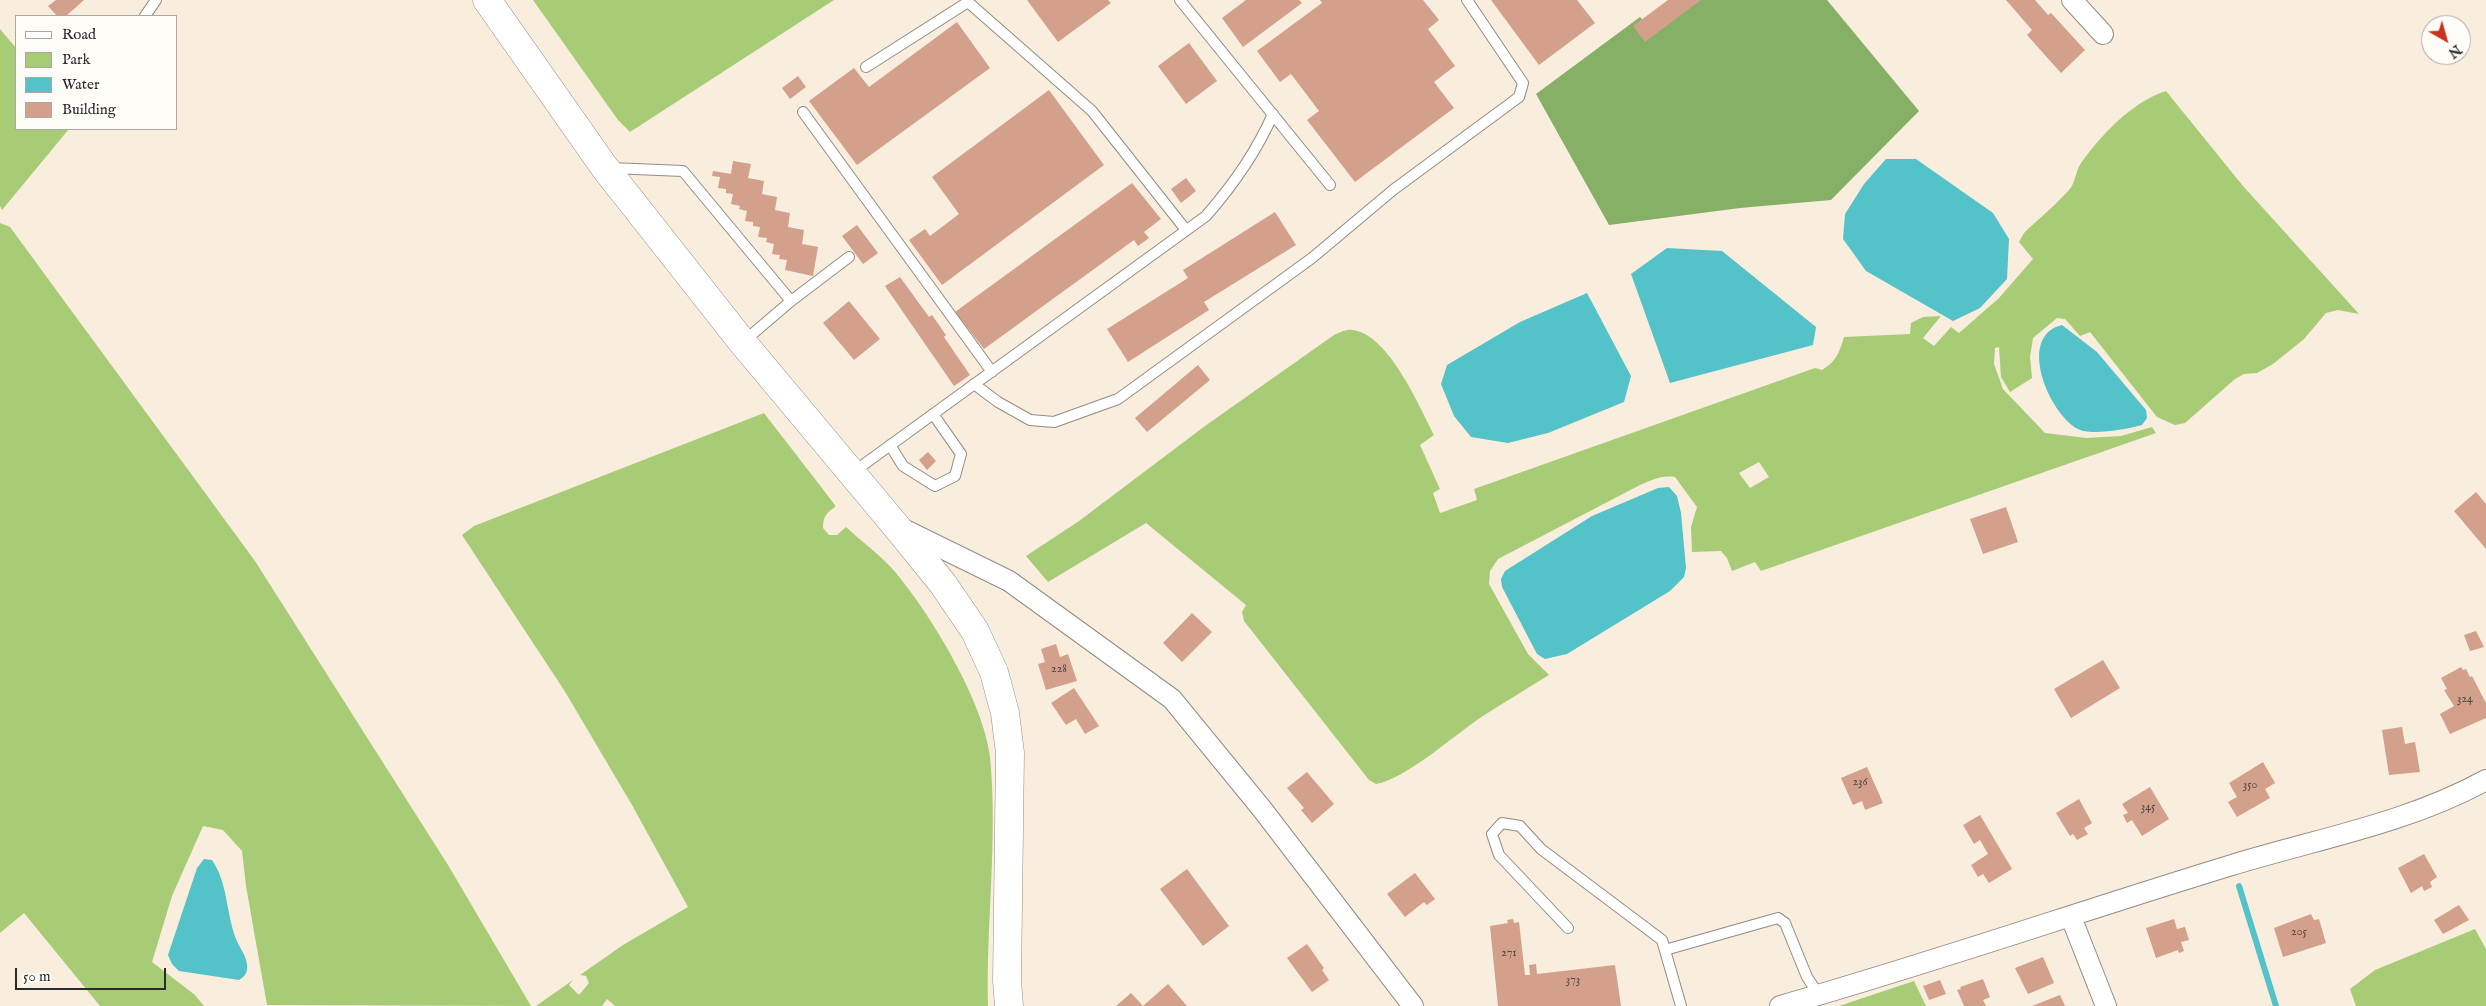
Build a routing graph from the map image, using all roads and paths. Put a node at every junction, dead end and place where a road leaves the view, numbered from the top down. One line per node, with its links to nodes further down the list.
1 (156, 0): 6 (lane)
2 (487, 0): 11 (main road)
3 (1180, 0): 10 (lane)
4 (1467, 0): 18 (lane)
5 (2072, 0): 7 (street)
6 (146, 15)
7 (2103, 34)
8 (866, 67): 13 (lane)
9 (803, 112): 17 (lane)
10 (1273, 114): 12 (lane); 13 (lane)
11 (605, 168): 15 (lane); 16 (main road)
12 (1330, 185)
13 (1186, 230): 17 (lane)
14 (849, 257): 15 (lane)
15 (791, 301): 16 (lane)
16 (743, 343): 21 (main road)
17 (992, 372): 18 (lane)
18 (974, 384): 19 (lane)
19 (933, 414): 20 (lane); 20 (lane)
20 (890, 445): 21 (lane)
21 (851, 473): 22 (main road)
22 (896, 526): 28 (main road); 29 (street)
23 (2486, 780): 24 (street)
24 (2070, 917): 27 (street); 32 (street)
25 (1568, 928): 26 (lane)
26 (1665, 950): 27 (lane); 30 (lane)
27 (1819, 995): 31 (street)
28 (1009, 1006)
29 (1413, 1006)
30 (1681, 1006)
31 (1780, 1006)
32 (2106, 1006)

